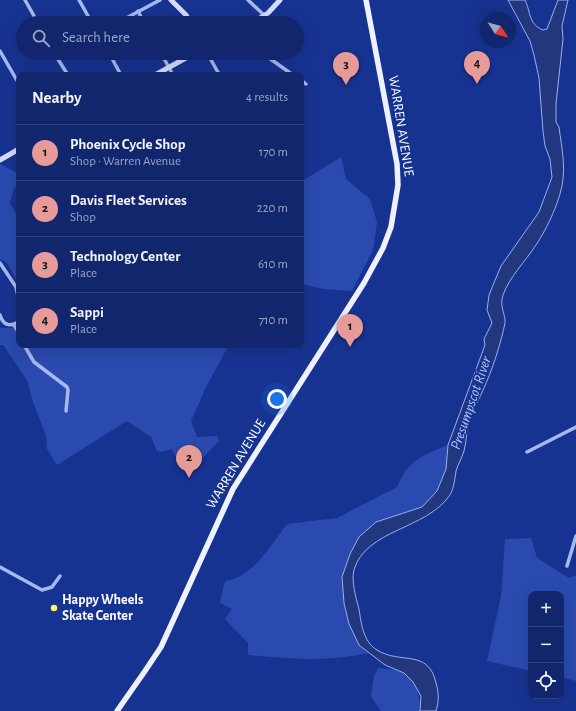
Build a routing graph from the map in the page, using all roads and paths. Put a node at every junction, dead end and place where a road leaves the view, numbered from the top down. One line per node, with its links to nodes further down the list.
1 (27, 0): 9 (street)
2 (79, 0): 10 (street)
3 (160, 0): 8 (street)
4 (171, 0): 13 (main road)
5 (248, 0): 14 (street)
6 (366, 0): 45 (main road, WARREN AVENUE)
7 (281, 1): 14 (main road)
8 (138, 11): 11 (street); 12 (street)
9 (35, 16)
10 (88, 16)
11 (129, 16)
12 (140, 16)
13 (187, 16)
14 (265, 16)
15 (0, 51): 29 (street)
16 (58, 60): 23 (street)
17 (112, 60): 24 (street)
18 (165, 60): 22 (street)
19 (182, 60): 22 (main road)
20 (211, 60): 27 (street)
21 (272, 60): 28 (street)
22 (169, 67): 25 (main road); 26 (street)
23 (66, 72)
24 (119, 72)
25 (160, 72)
26 (172, 72)
27 (218, 72)
28 (290, 72)
29 (16, 79)
30 (16, 151): 31 (main road)
31 (0, 160)
32 (0, 263): 33 (street)
33 (16, 287)
34 (0, 315): 35 (street)
35 (14, 324): 36 (street)
36 (16, 328)
37 (26, 348): 38 (street)
38 (66, 411)
39 (576, 427): 40 (street)
40 (527, 452)
41 (576, 536): 42 (street)
42 (568, 566)
43 (0, 567): 44 (street)
44 (60, 576)
45 (117, 711)

